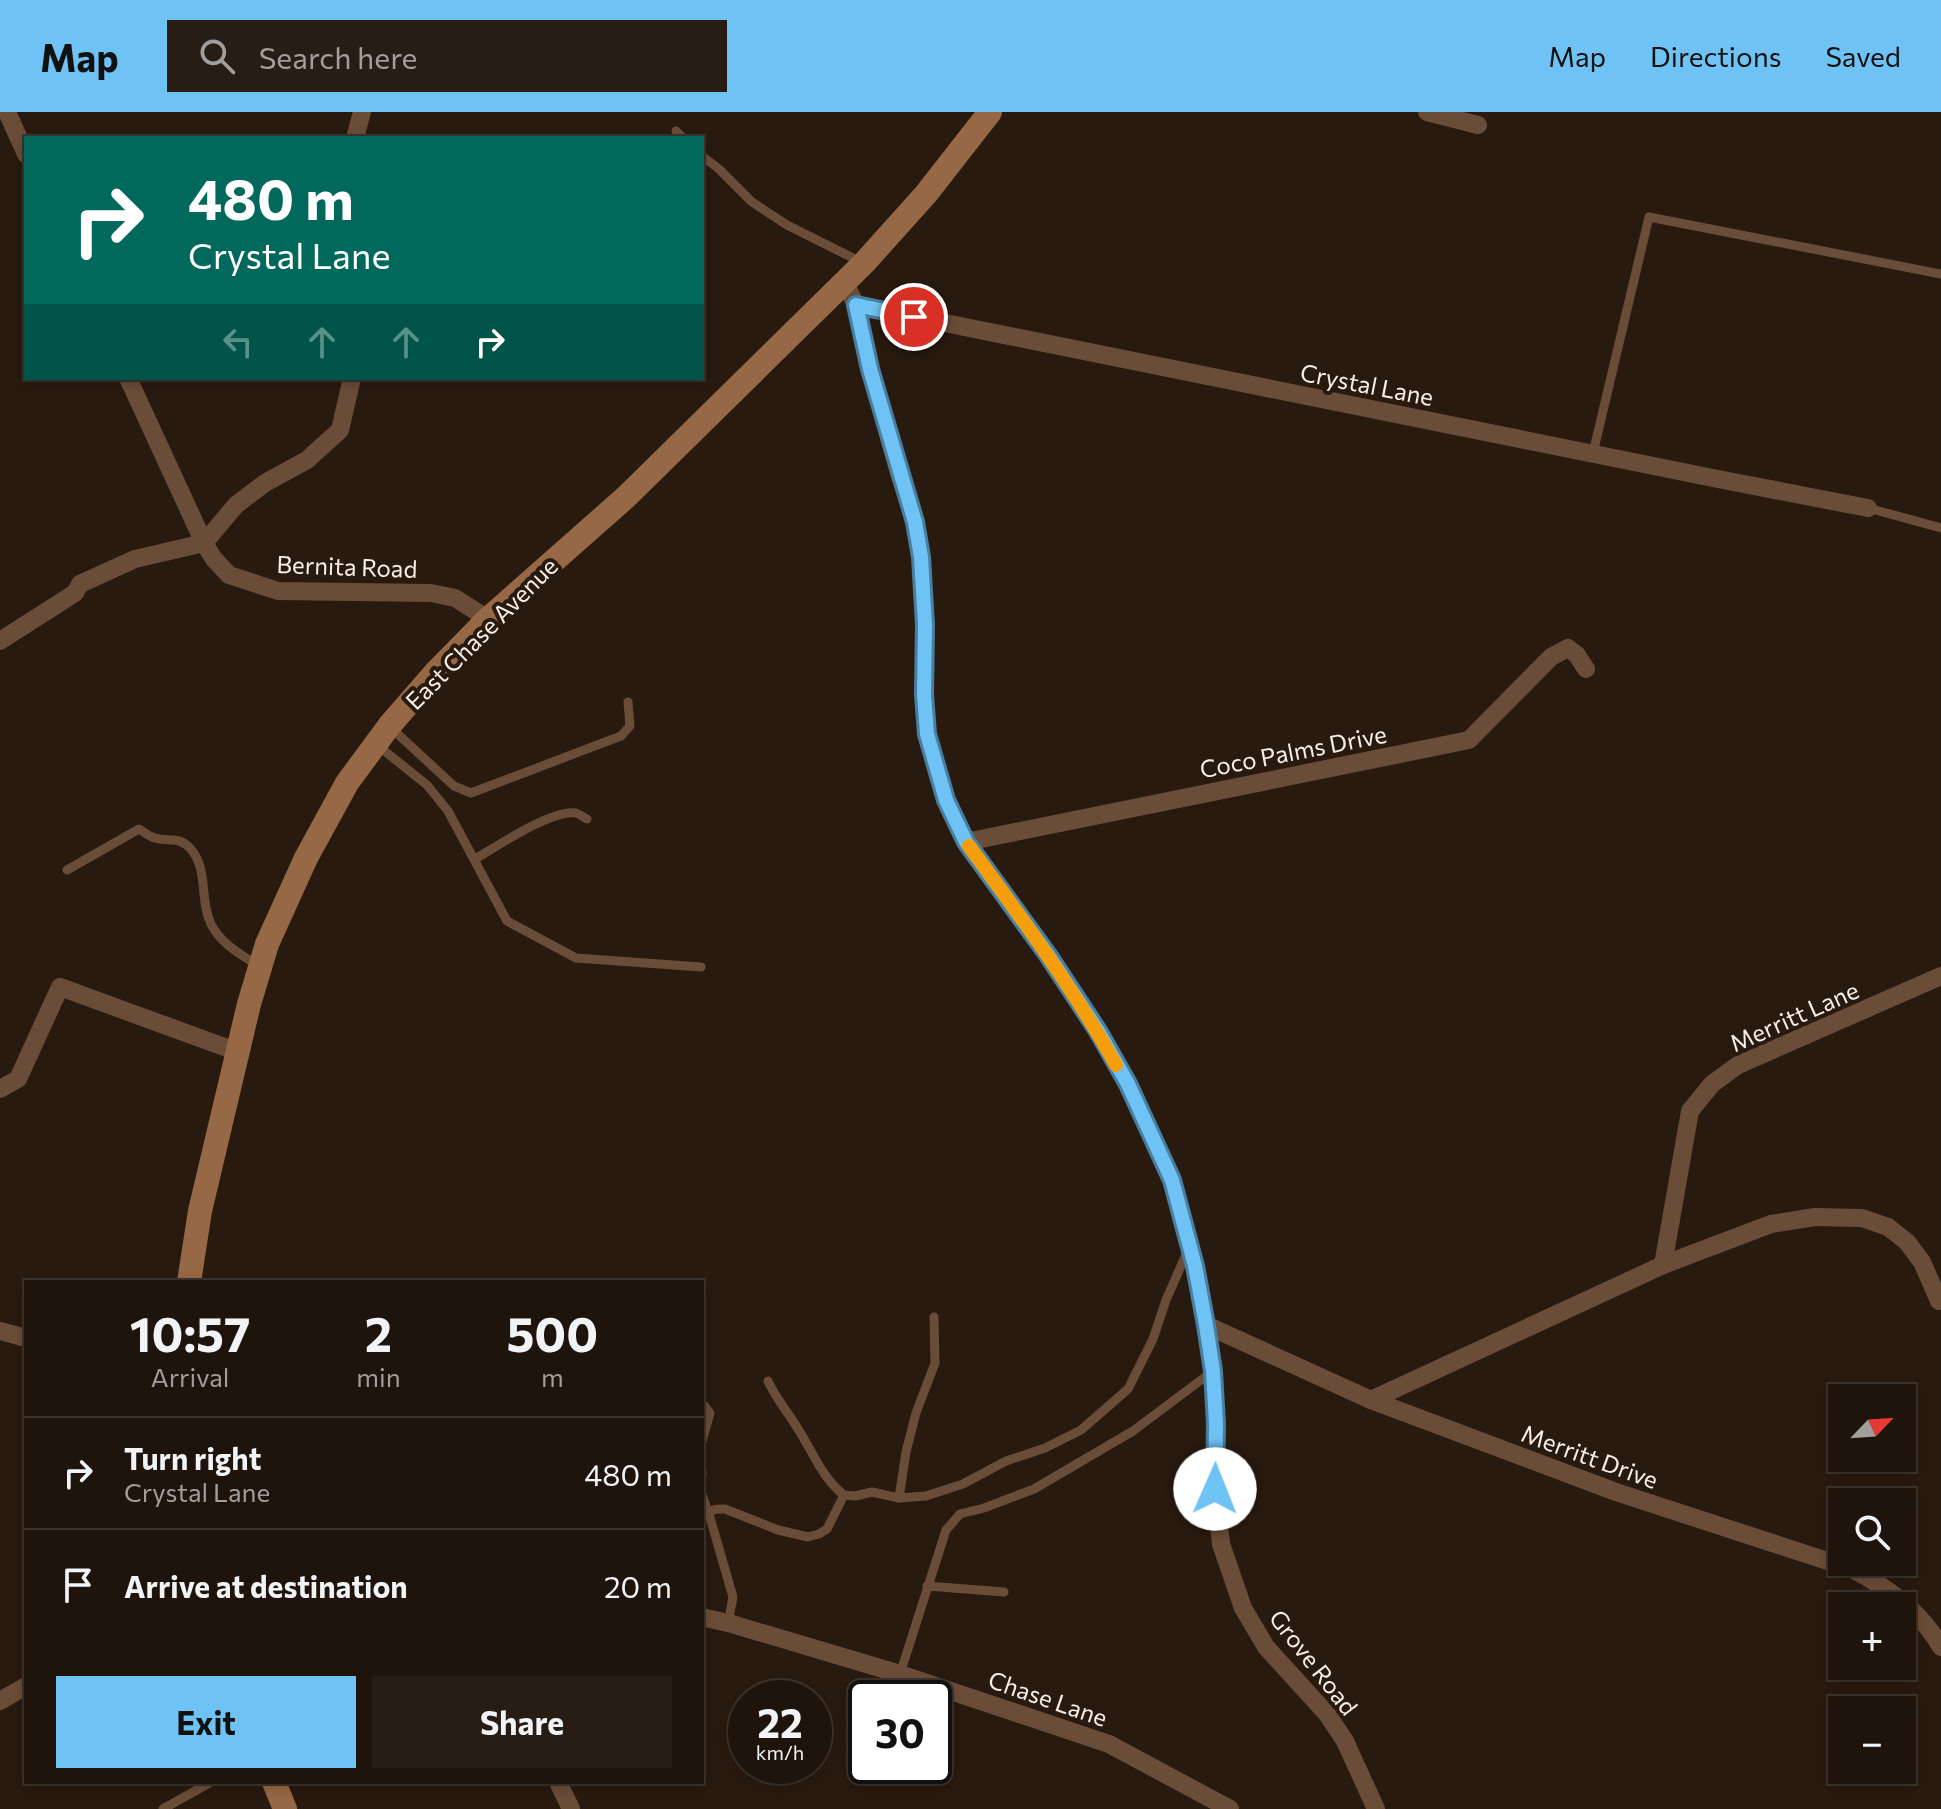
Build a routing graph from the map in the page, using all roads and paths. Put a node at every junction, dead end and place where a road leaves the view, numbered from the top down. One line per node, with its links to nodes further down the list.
1 (7, 112): 7 (street)
2 (362, 112): 6 (street)
3 (990, 112): 9 (main road, East Chase Avenue)
4 (1427, 112): 5 (street)
5 (1478, 125)
6 (356, 136)
7 (24, 150)
8 (704, 158): 9 (lane)
9 (864, 263): 11 (main road, East Chase Avenue)
10 (1941, 274): 15 (lane)
11 (844, 281): 12 (street, Grove Road); 19 (main road, East Chase Avenue)
12 (856, 305): 15 (street, Crystal Lane); 25 (street, Grove Road)
13 (129, 380): 18 (street, Bernita Road)
14 (352, 380): 18 (street)
15 (1593, 453): 16 (street, Crystal Lane)
16 (1868, 508): 17 (lane)
17 (1941, 528)
18 (204, 543): 19 (street, Bernita Road); 20 (street)
19 (488, 619): 23 (main road, East Chase Avenue)
20 (0, 641)
21 (1586, 669): 25 (street, Coco Palms Drive)
22 (628, 702): 23 (lane)
23 (382, 735): 26 (lane); 28 (main road, East Chase Avenue)
24 (587, 819): 26 (lane)
25 (966, 842): 33 (street, Grove Road)
26 (475, 859): 29 (lane)
27 (67, 870): 28 (lane)
28 (259, 967): 31 (main road, East Chase Avenue)
29 (701, 967)
30 (1941, 976): 34 (street, Merritt Lane)
31 (238, 1052): 32 (street); 35 (main road, East Chase Avenue)
32 (0, 1089)
33 (1189, 1247): 38 (street, Grove Road); 47 (lane)
34 (1663, 1265): 36 (street); 43 (street)
35 (189, 1280)
36 (1939, 1301)
37 (934, 1317): 47 (lane)
38 (1206, 1325): 41 (street, Grove Road); 43 (street, Merritt Drive)
39 (0, 1331): 40 (street)
40 (24, 1337)
41 (1213, 1371): 50 (lane); 65 (street, Grove Road)
42 (768, 1381): 46 (lane)
43 (1371, 1400): 54 (street, Merritt Drive)
44 (704, 1406): 45 (lane)
45 (704, 1434)
46 (844, 1495): 47 (lane); 49 (lane)
47 (899, 1498)
48 (704, 1500): 49 (lane)
49 (709, 1514): 53 (lane)
50 (927, 1586): 51 (lane); 55 (lane)
51 (1004, 1592)
52 (704, 1617): 53 (street, Chase Lane)
53 (728, 1623): 55 (street, Chase Lane)
54 (1941, 1647)
55 (900, 1674): 64 (street, Chase Lane)
56 (24, 1687): 57 (street)
57 (0, 1701)
58 (207, 1784): 61 (lane)
59 (275, 1784): 62 (main road)
60 (559, 1784): 63 (street)
61 (163, 1809)
62 (285, 1809)
63 (571, 1809)
64 (1230, 1809)
65 (1376, 1809)

